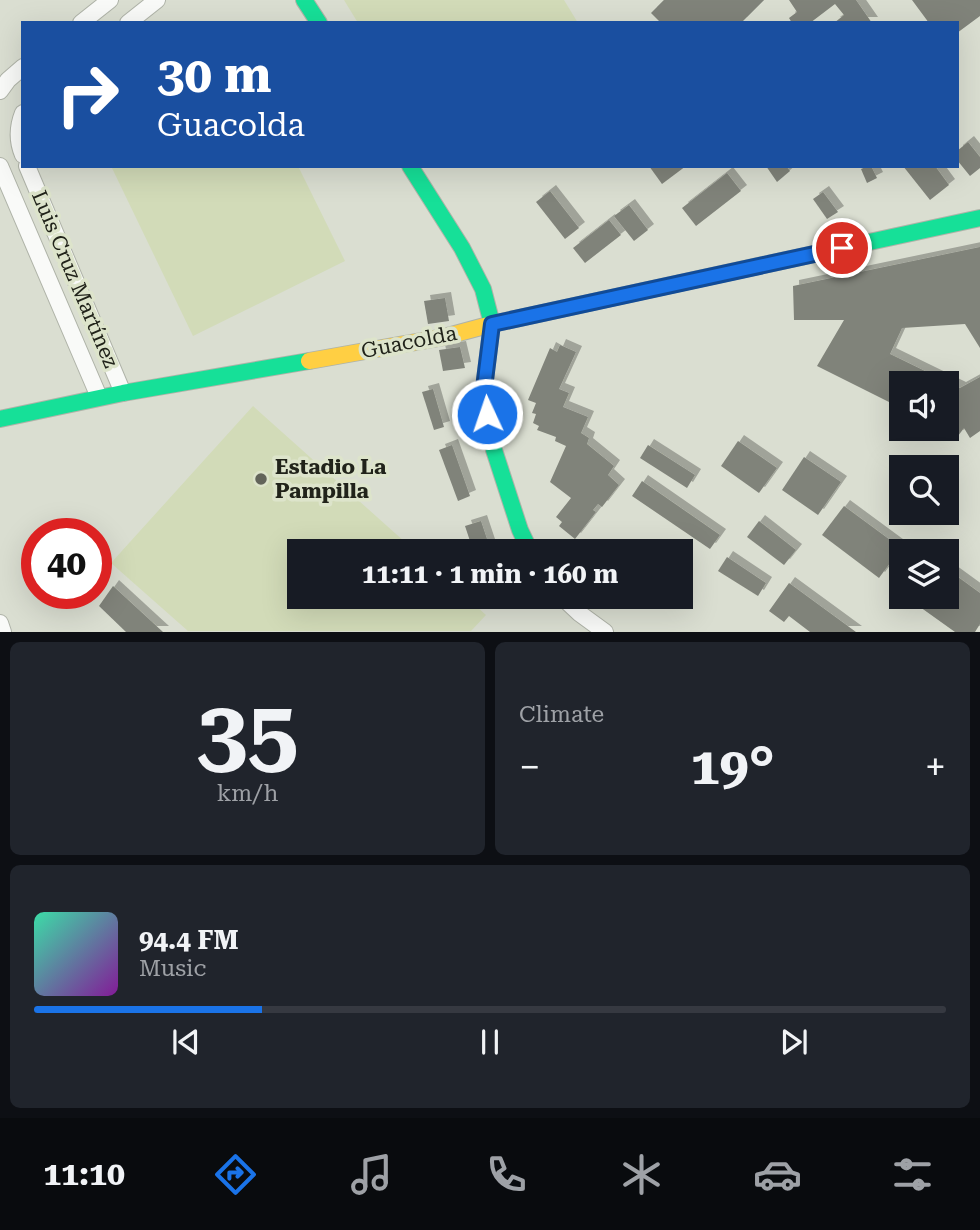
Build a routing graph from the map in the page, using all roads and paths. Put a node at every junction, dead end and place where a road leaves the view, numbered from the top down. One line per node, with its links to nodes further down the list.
1 (110, 0): 4 (street)
2 (157, 0): 5 (street)
3 (304, 0): 6 (street)
4 (84, 21)
5 (131, 21)
6 (318, 21)
7 (21, 69): 8 (street)
8 (0, 91)
9 (21, 119): 10 (street)
10 (21, 151)
11 (0, 166): 17 (street, Luis Cruz Martínez)
12 (28, 168): 16 (street, Luis Cruz Martínez)
13 (411, 168): 15 (street)
14 (980, 218): 15 (street, Guacolda)
15 (492, 324): 16 (street, Guacolda); 19 (street)
16 (123, 393): 17 (street, Guacolda)
17 (99, 397): 18 (street, Guacolda)
18 (0, 419)
19 (524, 539)
20 (576, 609): 23 (street)
21 (0, 623): 22 (street)
22 (3, 632)
23 (605, 632)

